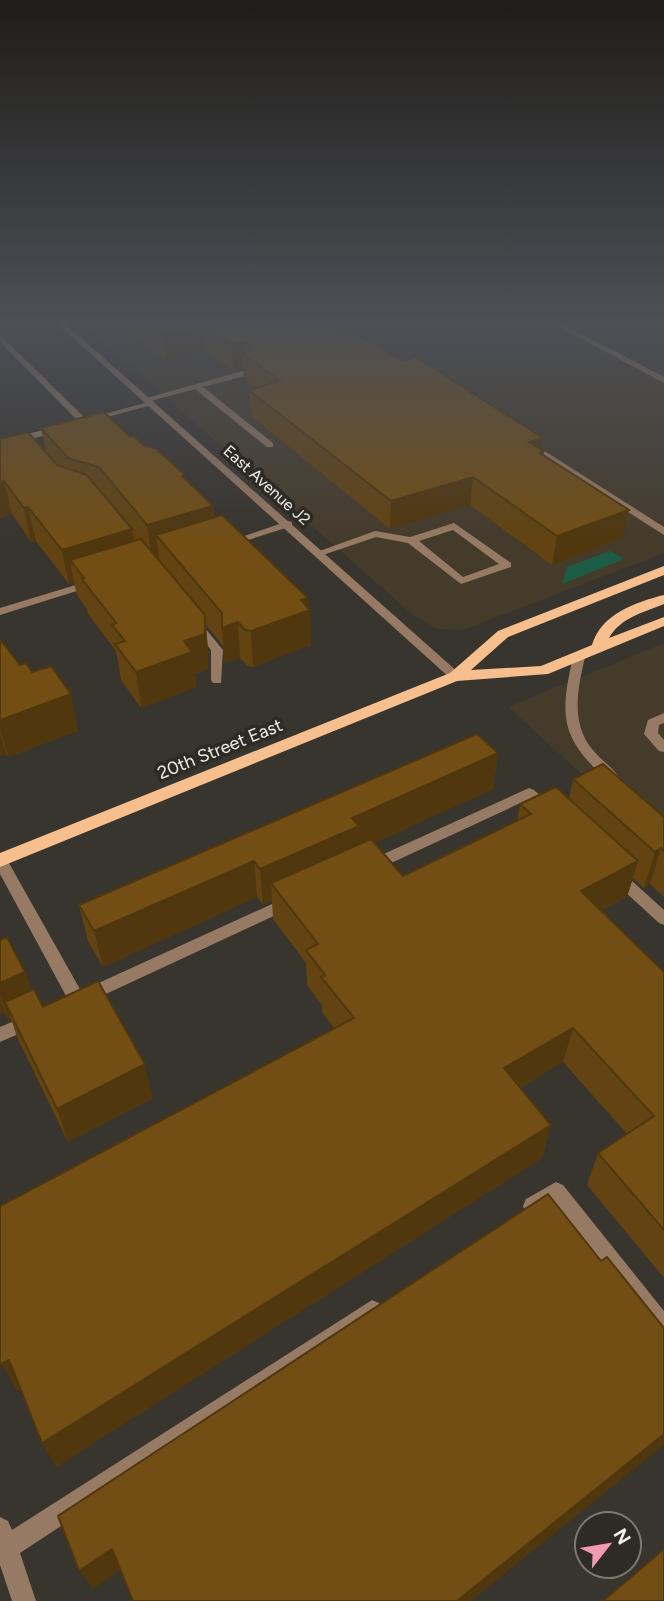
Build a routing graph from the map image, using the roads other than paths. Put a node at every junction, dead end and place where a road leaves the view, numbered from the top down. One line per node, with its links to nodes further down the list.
1 (56, 394): 6 (street)
2 (141, 394): 5 (street, East Avenue J2)
3 (172, 394): 5 (street)
4 (207, 394): 9 (street)
5 (149, 401): 6 (street); 10 (street, East Avenue J2)
6 (84, 422): 8 (street)
7 (521, 440): 11 (street)
8 (0, 444)
9 (270, 445)
10 (288, 524): 13 (street); 14 (street, East Avenue J2)
11 (664, 532)
12 (411, 540): 12 (street); 14 (street)
13 (210, 549)
14 (319, 553): 23 (street, East Avenue J2)
15 (664, 570): 23 (main road, 20th Street East)
16 (99, 581): 18 (street)
17 (664, 599): 21 (main road)
18 (0, 612)
19 (192, 619): 24 (street)
20 (664, 621): 21 (main road, 20th Street East)
21 (599, 648): 22 (main road, 20th Street East)
22 (579, 657): 23 (main road, 20th Street East); 27 (street)
23 (455, 676): 29 (main road, 20th Street East)
24 (217, 680)
25 (664, 717): 26 (street)
26 (664, 748)
27 (625, 789)
28 (558, 820): 31 (street)
29 (0, 860): 32 (street)
30 (606, 865): 33 (street)
31 (354, 873)
32 (303, 896)
33 (664, 919)
34 (44, 1015): 35 (street)
35 (0, 1035)
36 (521, 1213): 38 (street)
37 (392, 1297): 39 (street)
38 (664, 1327)
39 (3, 1539): 40 (street)
40 (24, 1601)

